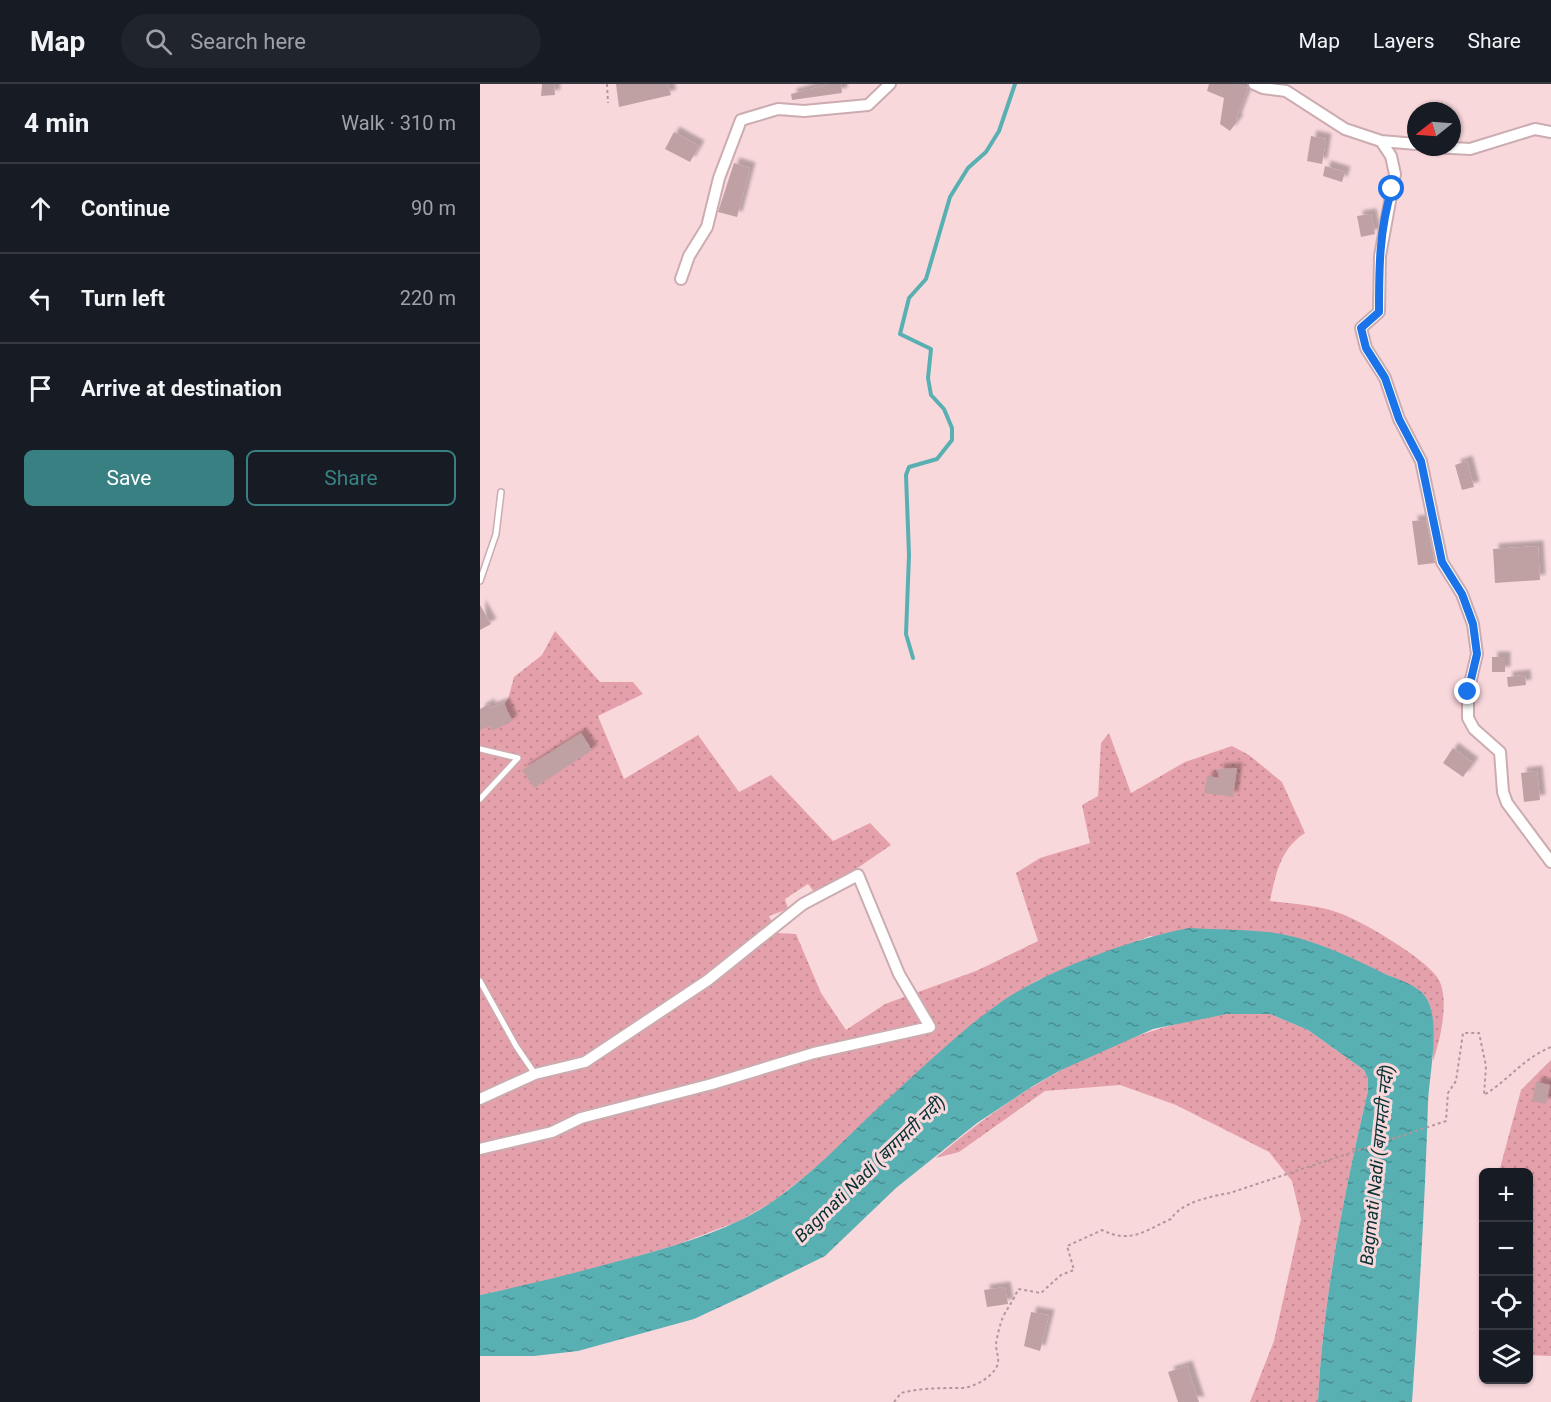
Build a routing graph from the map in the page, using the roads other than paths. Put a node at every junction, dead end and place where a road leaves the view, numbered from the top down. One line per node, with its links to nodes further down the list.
1 (890, 84): 7 (street)
2 (1254, 84): 4 (street)
3 (1551, 132): 6 (street)
4 (1381, 141): 5 (street); 12 (street)
5 (1407, 143)
6 (1461, 148)
7 (681, 279)
8 (501, 492): 9 (lane)
9 (480, 581)
10 (480, 749): 11 (lane)
11 (480, 799)
12 (1551, 862)
13 (480, 981): 14 (lane)
14 (535, 1074): 15 (street); 16 (street)
15 (480, 1099)
16 (480, 1149)

